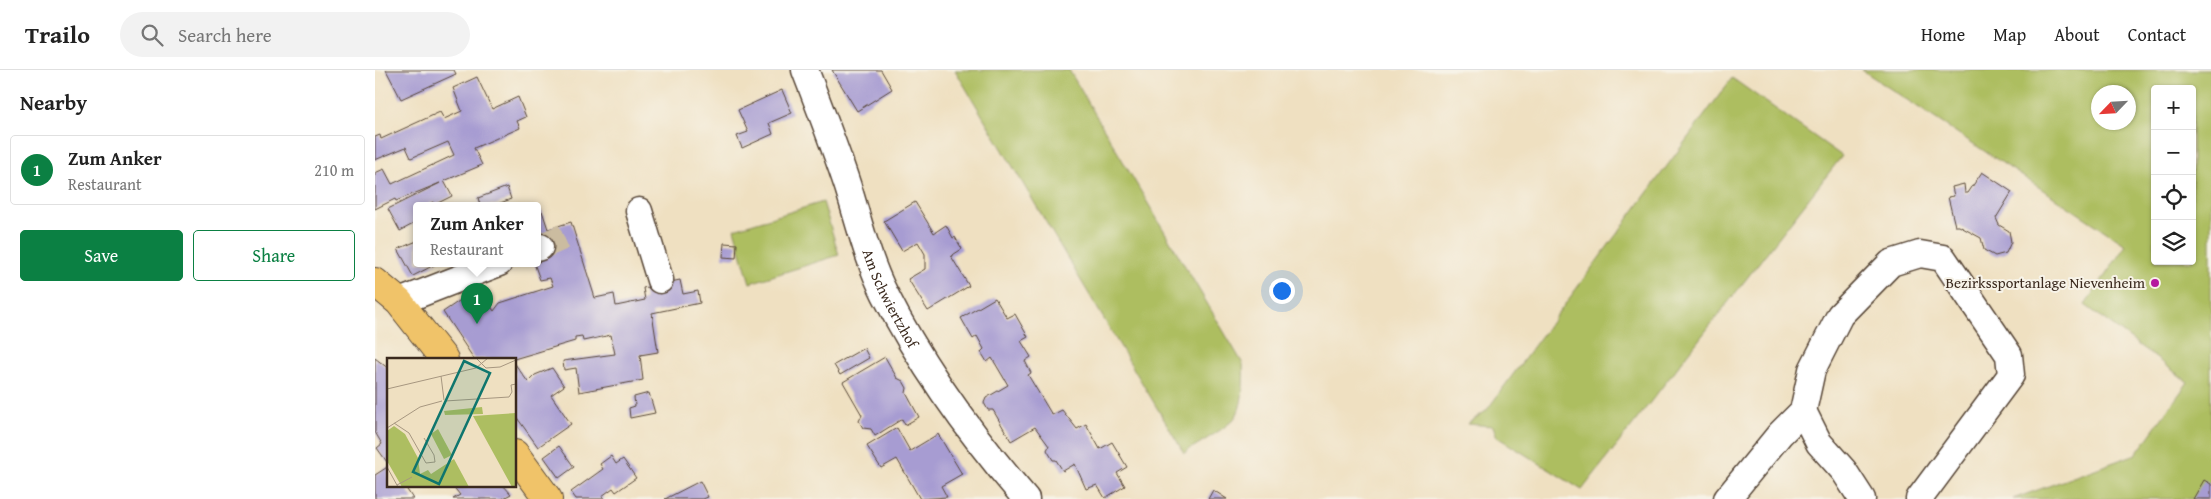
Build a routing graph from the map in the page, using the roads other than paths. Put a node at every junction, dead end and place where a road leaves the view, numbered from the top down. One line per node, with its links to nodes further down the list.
1 (805, 70): 11 (street, Am Schwiertzhof)
2 (639, 211): 4 (street)
3 (489, 267): 6 (street)
4 (660, 280)
5 (375, 282): 6 (main road)
6 (399, 302): 7 (main road)
7 (443, 358)
8 (1803, 411): 12 (street); 13 (street); 14 (street)
9 (516, 455): 10 (main road)
10 (548, 499)
11 (1026, 499)
12 (1727, 499)
13 (1862, 499)
14 (1919, 499)

